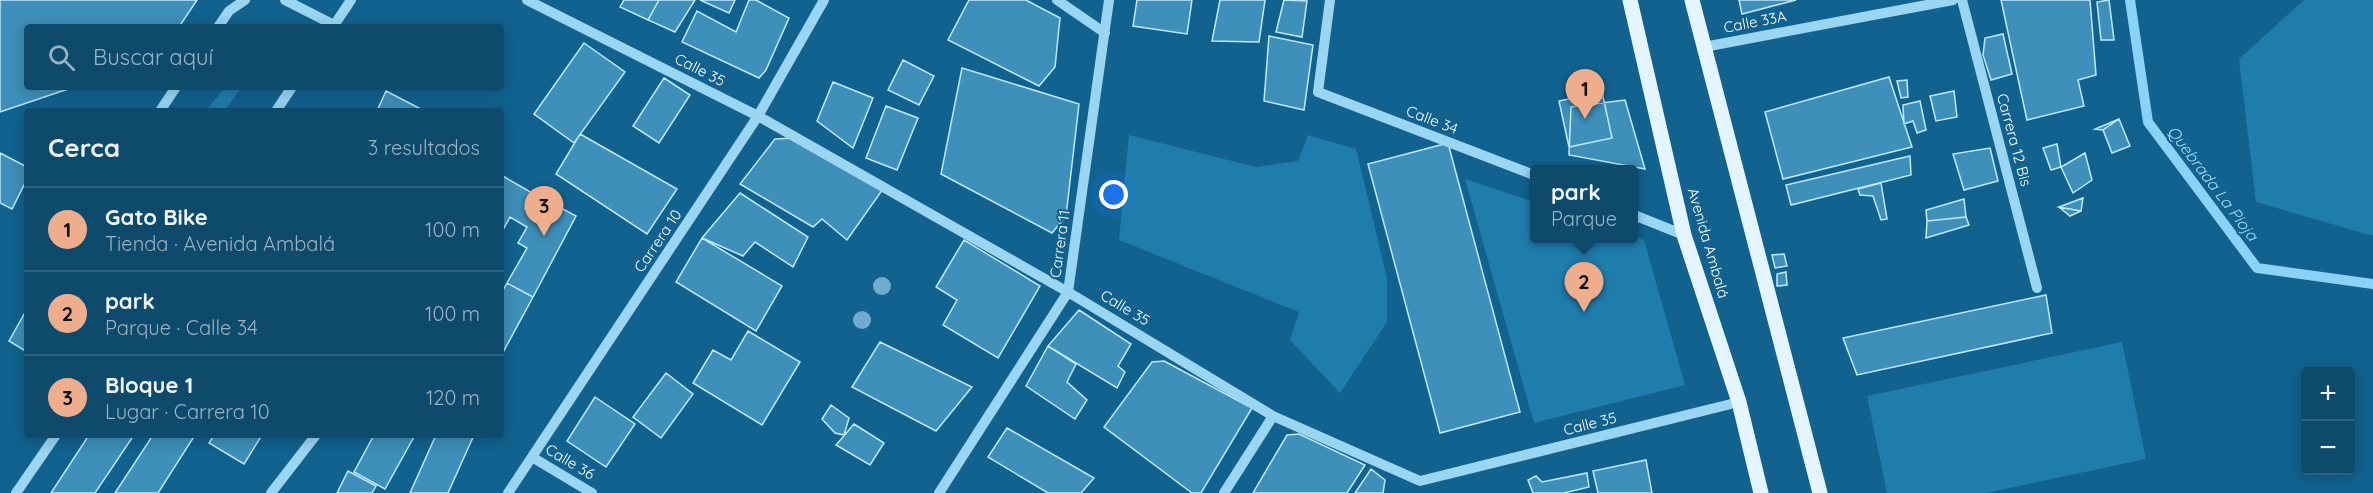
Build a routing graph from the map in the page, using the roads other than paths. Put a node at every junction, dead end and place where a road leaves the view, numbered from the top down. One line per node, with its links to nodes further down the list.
1 (245, 0): 13 (street)
2 (285, 0): 14 (street)
3 (351, 0): 15 (street)
4 (527, 0): 22 (street, Calle 35)
5 (824, 0): 22 (street, Carrera 10)
6 (1057, 0): 16 (street)
7 (1109, 0): 16 (street, Carrera 11)
8 (1330, 0): 23 (street, Calle 34)
9 (1630, 0): 25 (main road, Avenida Ambalá)
10 (1692, 0): 17 (main road)
11 (1953, 0): 17 (street, Calle 33A)
12 (1962, 0): 26 (street, Carrera 12 Bis)
13 (220, 24)
14 (330, 24)
15 (335, 24)
16 (1105, 33): 27 (street, Carrera 11)
17 (1704, 46): 42 (main road)
18 (174, 90): 20 (street)
19 (290, 90): 21 (street)
20 (162, 108)
21 (278, 108)
22 (758, 116): 27 (street, Calle 35); 32 (street, Carrera 10)
23 (1530, 173)
24 (1638, 217): 25 (street)
25 (1684, 235): 28 (main road, Avenida Ambalá)
26 (2037, 288)
27 (1068, 292): 29 (street, Calle 35); 38 (street, Carrera 11)
28 (1739, 402): 33 (street, Calle 35); 41 (main road, Avenida Ambalá)
29 (1273, 416): 33 (street, Calle 35); 39 (street)
30 (54, 438): 34 (street)
31 (314, 438): 35 (street)
32 (532, 457): 36 (street, Carrera 10); 37 (street, Calle 36)
33 (1420, 481): 40 (street)
34 (16, 493)
35 (271, 493)
36 (508, 493)
37 (592, 493)
38 (939, 493)
39 (1224, 493)
40 (1418, 493)
41 (1761, 493)
42 (1820, 493)

